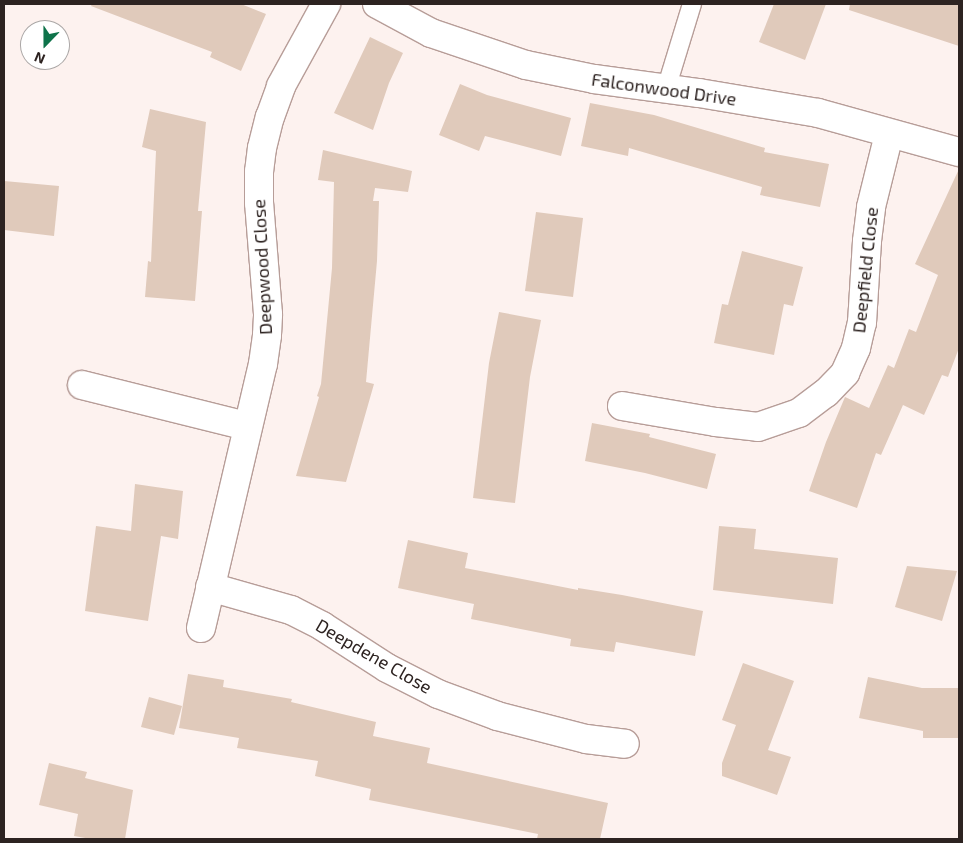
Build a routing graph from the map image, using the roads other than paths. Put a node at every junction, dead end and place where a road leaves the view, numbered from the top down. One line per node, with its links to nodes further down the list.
1 (326, 4): 9 (street, Deepwood Close)
2 (377, 4): 4 (street, Falconwood Drive)
3 (692, 4): 4 (lane)
4 (666, 89): 5 (street, Falconwood Drive)
5 (889, 134): 6 (street, Falconwood Drive); 8 (street, Deepfield Close)
6 (959, 152)
7 (82, 385): 9 (street)
8 (622, 406)
9 (247, 426): 10 (street, Deepwood Close)
10 (210, 587): 11 (street, Deepwood Close); 12 (street, Deepdene Close)
11 (200, 628)
12 (625, 744)

